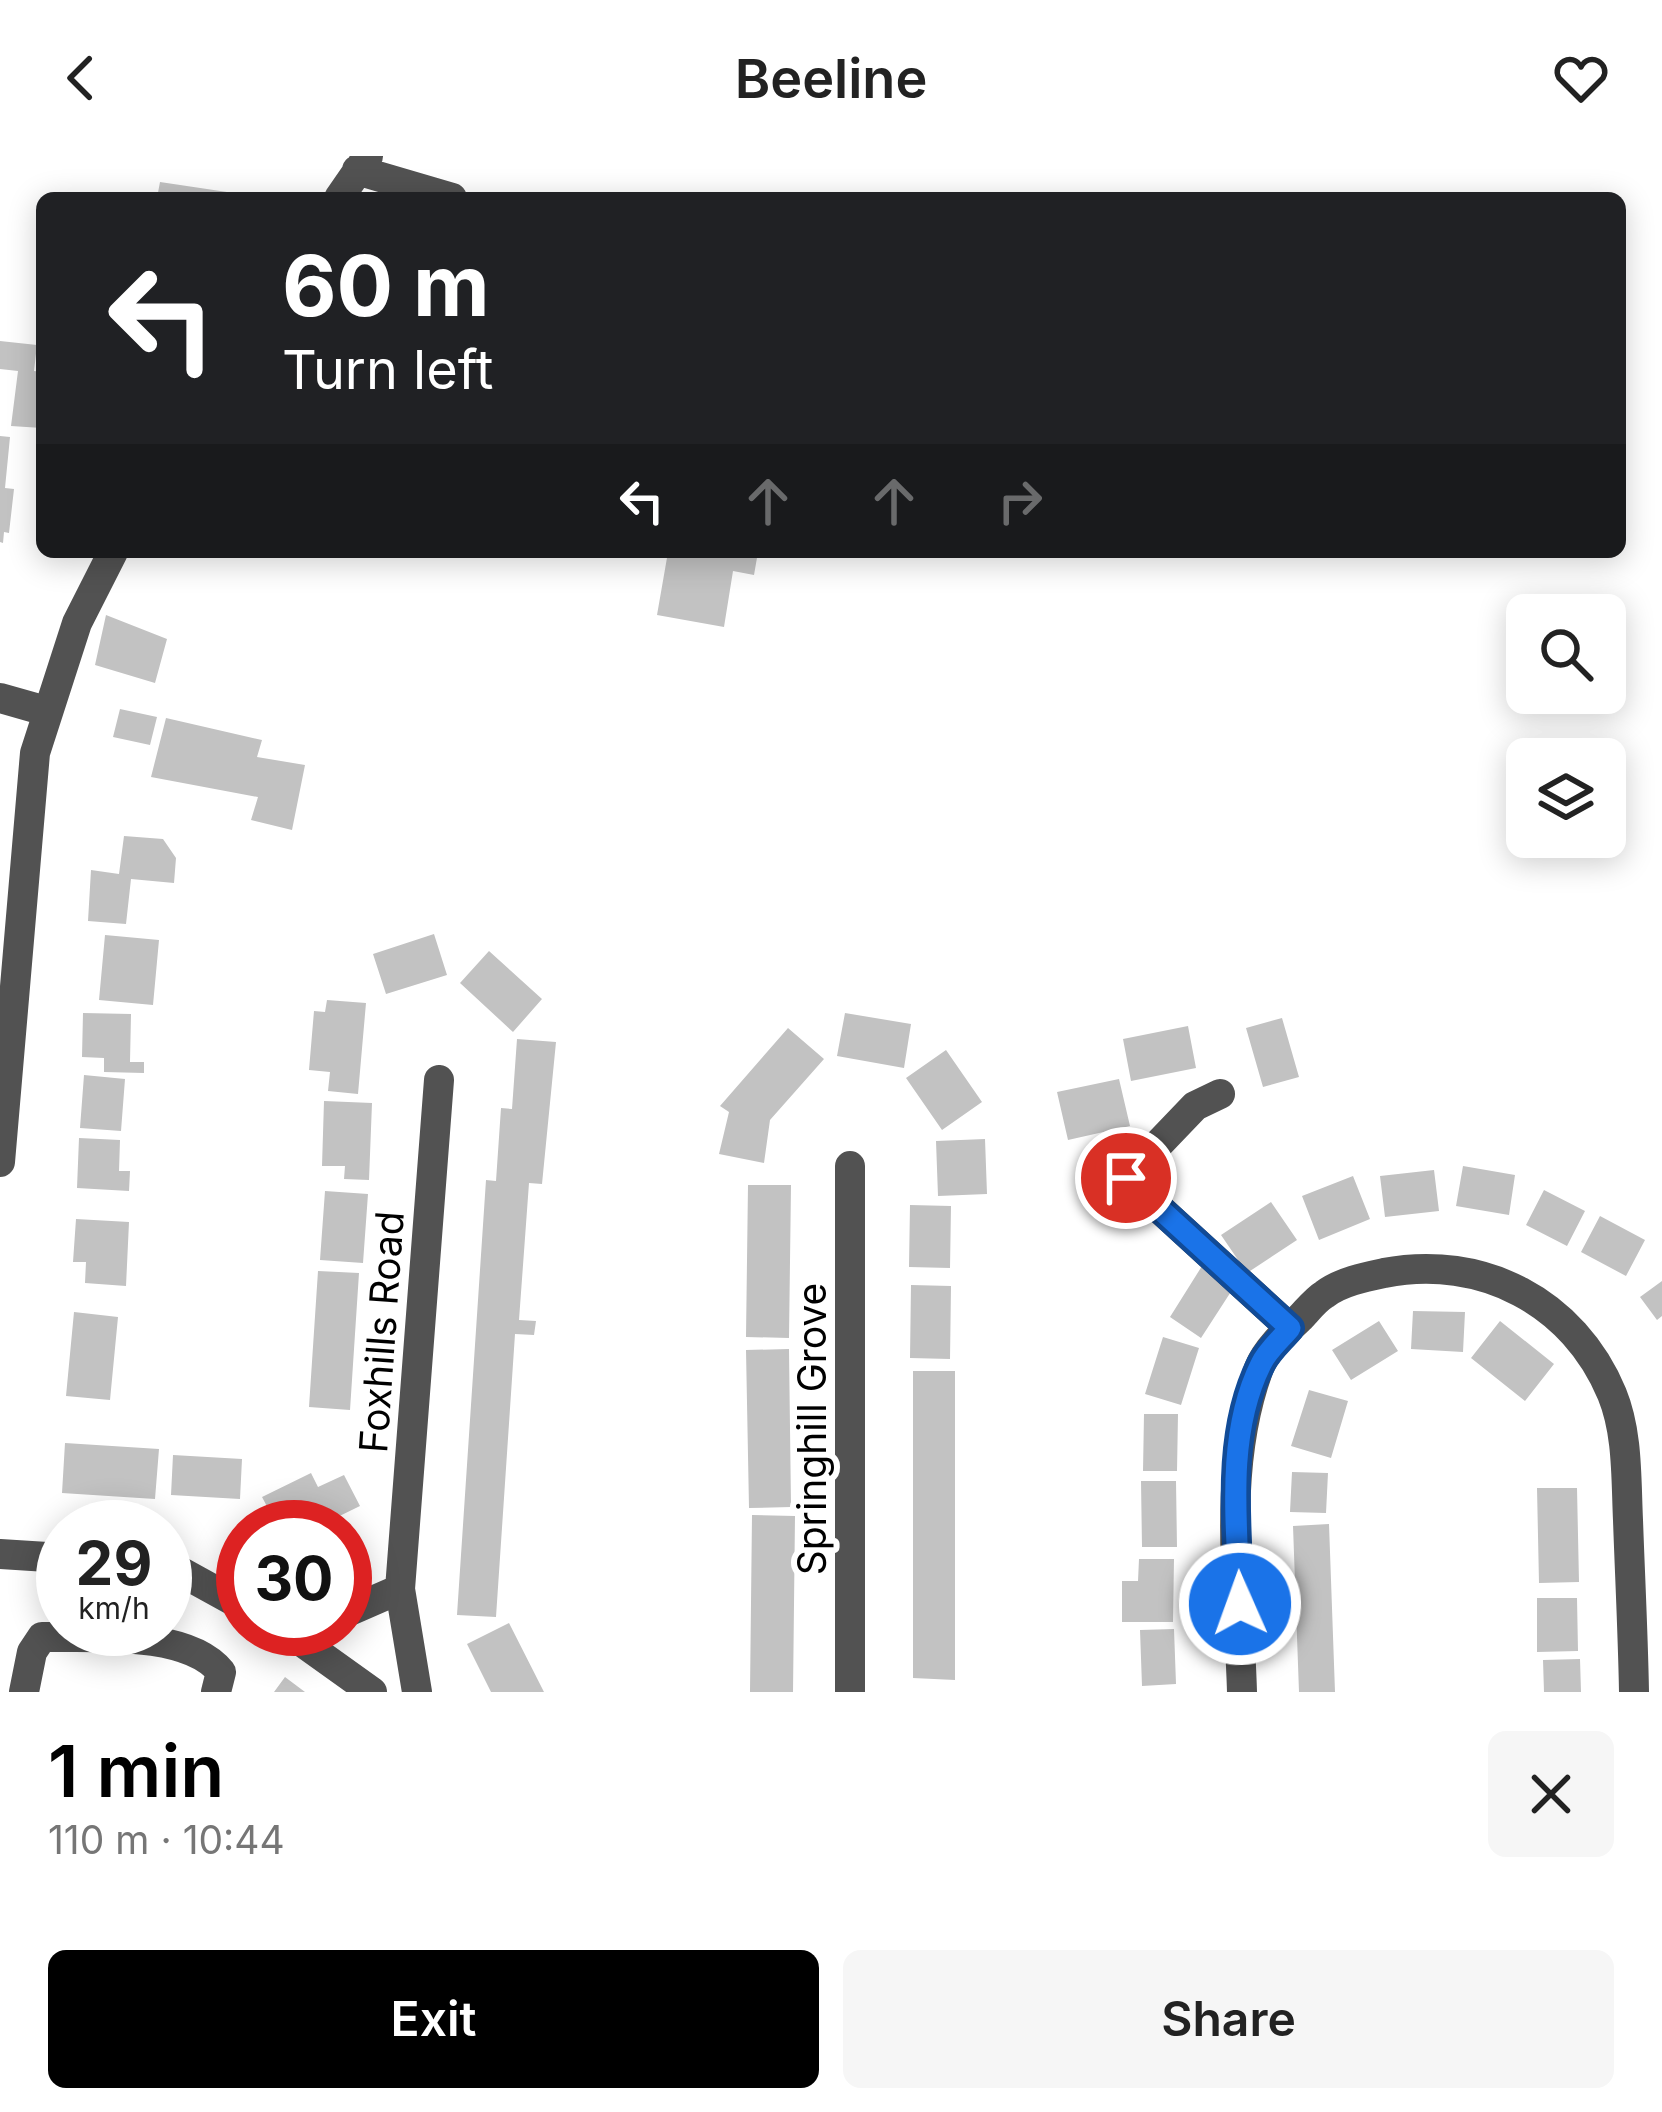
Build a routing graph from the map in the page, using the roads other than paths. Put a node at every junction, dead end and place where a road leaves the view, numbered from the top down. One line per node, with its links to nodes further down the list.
1 (362, 163): 2 (street); 3 (street)
2 (343, 192)
3 (437, 192)
4 (110, 558): 6 (street)
5 (0, 698): 6 (street)
6 (46, 711): 7 (street)
7 (12, 868): 10 (street)
8 (439, 1080): 15 (street, Foxhills Road)
9 (1220, 1094): 12 (street)
10 (0, 1162)
11 (850, 1166): 23 (street, Springhill Grove)
12 (1290, 1328): 17 (street); 24 (street)
13 (0, 1554): 14 (street)
14 (36, 1556)
15 (400, 1589): 16 (street); 22 (street, Foxhills Road)
16 (372, 1601)
17 (1648, 1654): 25 (street)
18 (322, 1656): 21 (street)
19 (24, 1692): 20 (street)
20 (216, 1692)
21 (372, 1692)
22 (417, 1692)
23 (850, 1692)
24 (1242, 1692)
25 (1634, 1692)

